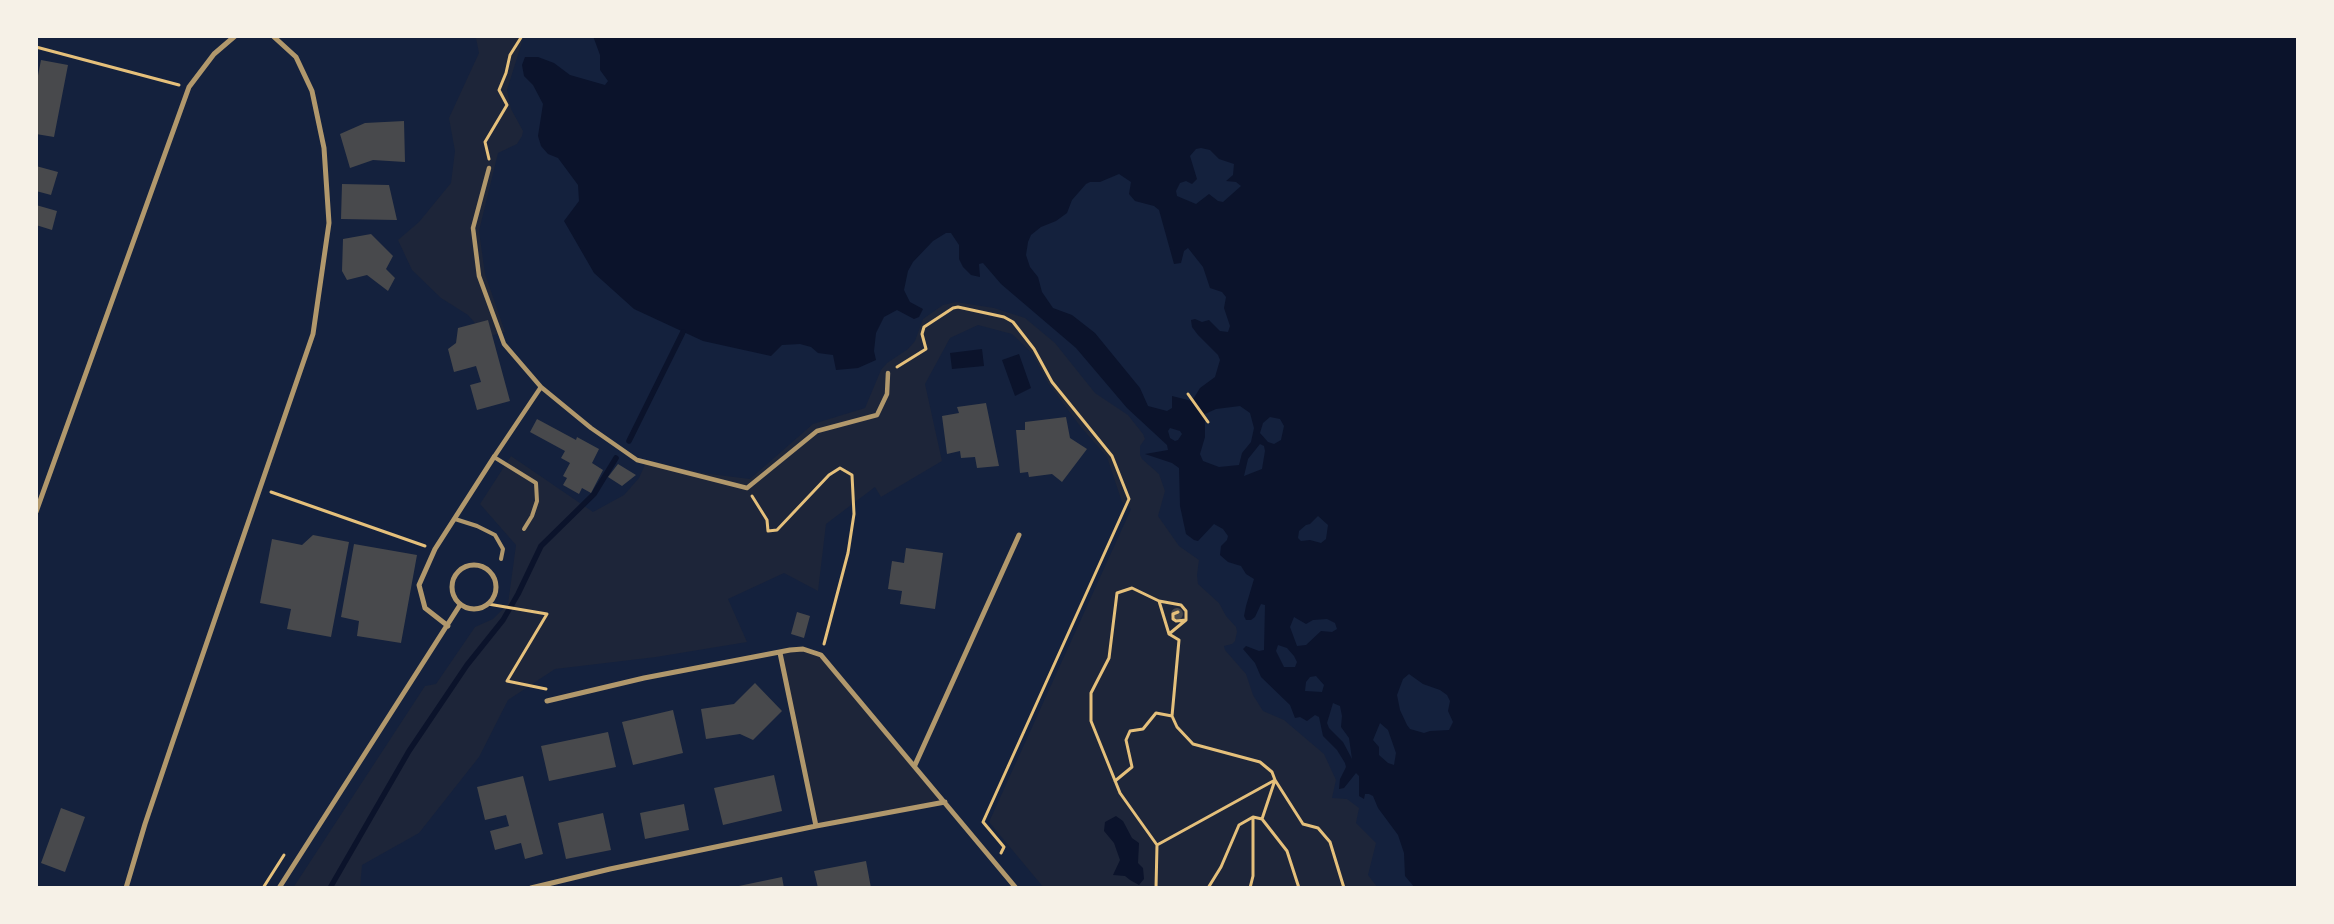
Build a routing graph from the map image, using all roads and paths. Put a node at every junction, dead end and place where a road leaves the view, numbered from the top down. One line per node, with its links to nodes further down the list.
1 (235, 36): 5 (street)
2 (273, 36): 12 (street)
3 (522, 36): 6 (path)
4 (36, 47): 5 (path)
5 (189, 87): 14 (street)
6 (489, 168): 8 (street)
7 (888, 373): 13 (street); 40 (path)
8 (541, 387): 11 (street); 13 (street)
9 (1188, 394): 10 (path)
10 (1208, 422)
11 (494, 457): 15 (street); 16 (lane)
12 (260, 488): 18 (path); 41 (street)
13 (747, 488): 26 (path)
14 (36, 512)
15 (455, 519): 18 (street); 19 (lane)
16 (524, 529)
17 (1019, 535): 32 (street)
18 (436, 549): 25 (street)
19 (501, 559)
20 (1159, 601): 24 (path); 27 (path); 34 (path)
21 (460, 604): 22 (street); 22 (street); 25 (street)
22 (488, 604): 29 (path)
23 (1178, 612): 24 (path)
24 (1186, 620): 27 (path)
25 (448, 626): 42 (street)
26 (827, 632)
27 (1169, 634): 31 (path)
28 (780, 653): 29 (street); 32 (street); 38 (street)
29 (574, 694): 30 (street)
30 (547, 701)
31 (1172, 716): 33 (path); 34 (path)
32 (915, 765): 35 (street)
33 (1275, 780): 37 (path); 39 (path); 49 (path)
34 (1115, 781): 39 (path)
35 (945, 802): 38 (street); 40 (street)
36 (1253, 817): 37 (path); 46 (path); 47 (path)
37 (1262, 819): 48 (path)
38 (816, 826): 43 (street)
39 (1157, 845): 45 (path)
40 (996, 863): 44 (street)
41 (126, 888)
42 (279, 888)
43 (531, 888)
44 (1016, 888)
45 (1156, 888)
46 (1208, 888)
47 (1250, 888)
48 (1299, 888)
49 (1344, 888)

